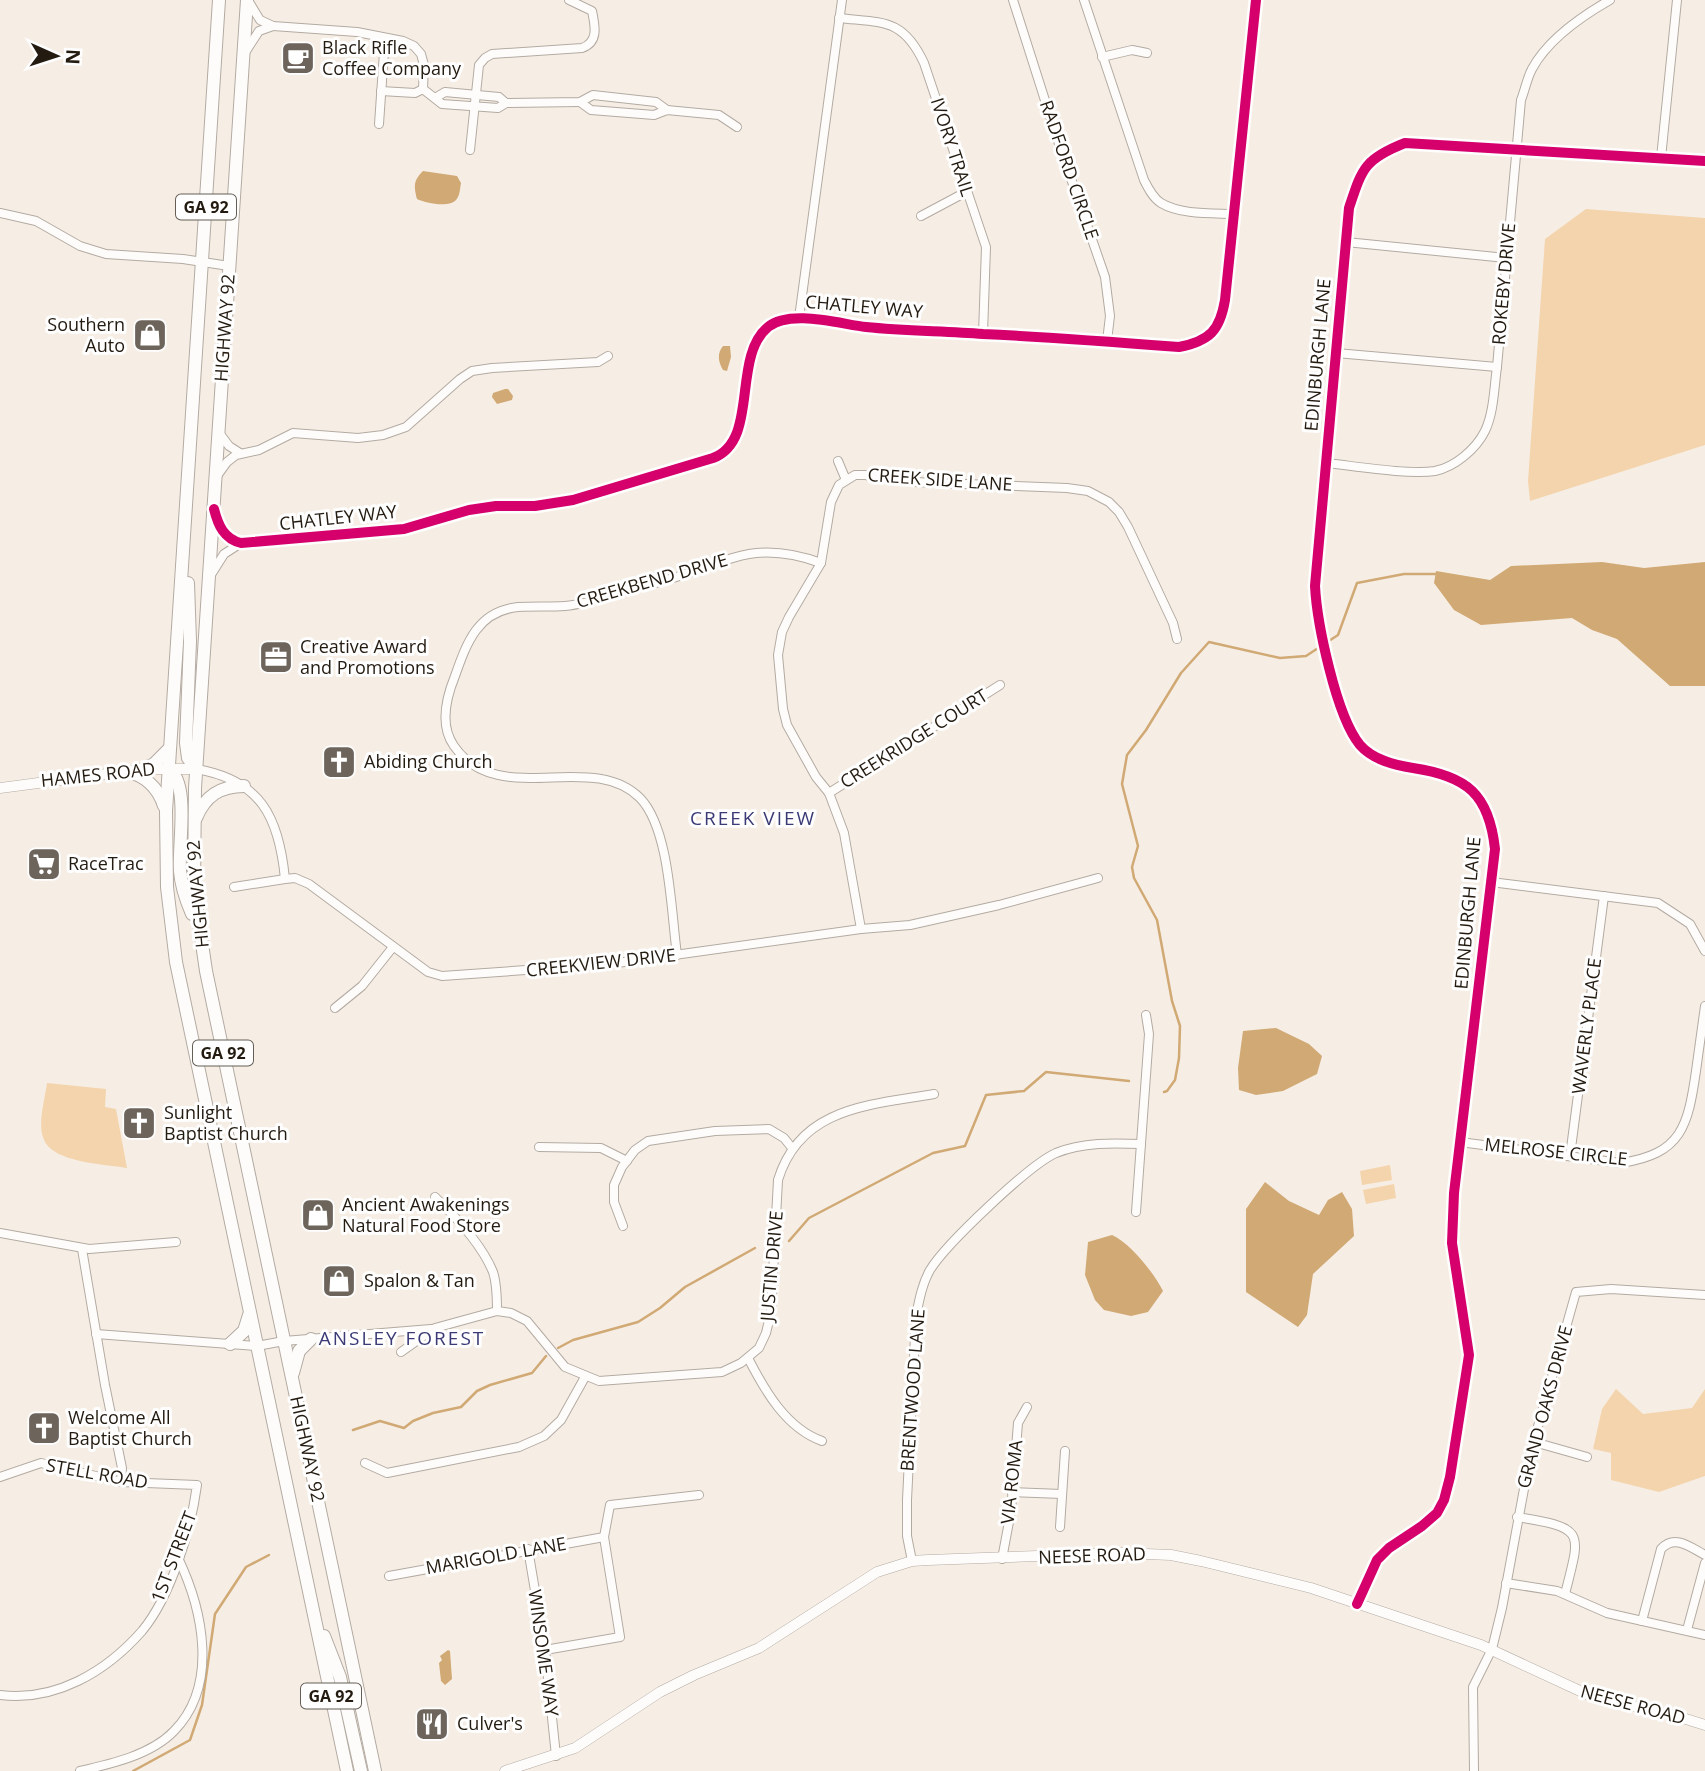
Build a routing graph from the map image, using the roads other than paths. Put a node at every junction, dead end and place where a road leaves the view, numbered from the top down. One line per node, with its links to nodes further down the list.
1 (219, 0): 36 (main road, HIGHWAY 92 / GA 92)
2 (247, 0): 11 (street); 15 (main road, HIGHWAY 92 / GA 92)
3 (569, 0): 18 (street)
4 (842, 0): 10 (street)
5 (1013, 0): 40 (street, RADFORD CIRCLE)
6 (1084, 0): 14 (street)
7 (1256, 0): 32 (street, CHATLEY WAY)
8 (1610, 0): 27 (street, ROKEBY DRIVE)
9 (1677, 0): 28 (street)
10 (839, 18): 30 (street, IVORY TRAIL); 38 (street)
11 (273, 26): 12 (street); 15 (street)
12 (385, 38): 16 (street); 17 (street)
13 (1147, 54): 14 (street)
14 (1102, 57): 32 (street)
15 (242, 60): 37 (main road, HIGHWAY 92 / GA 92)
16 (423, 89): 17 (street); 19 (street)
17 (381, 91): 24 (street)
18 (475, 95): 19 (street); 21 (street); 22 (street)
19 (435, 98): 22 (street)
20 (580, 102): 21 (street); 23 (street); 23 (street)
21 (506, 103): 22 (street)
22 (474, 107): 26 (street)
23 (667, 110): 25 (street)
24 (379, 124)
25 (737, 127)
26 (470, 150)
27 (1516, 150): 28 (street, EDINBURGH LANE); 34 (street, EDINBURGH LANE); 35 (street, ROKEBY DRIVE)
28 (1661, 158): 29 (street, EDINBURGH LANE)
29 (1705, 161)
30 (966, 192): 33 (street); 39 (street, IVORY TRAIL)
31 (0, 213): 36 (street)
32 (1235, 214): 40 (street, CHATLEY WAY)
33 (921, 216)
34 (1346, 242): 35 (street); 41 (street, EDINBURGH LANE)
35 (1506, 258): 43 (street, ROKEBY DRIVE)
36 (202, 263): 37 (street); 52 (main road, HIGHWAY 92 / GA 92)
37 (229, 266): 44 (main road, HIGHWAY 92 / GA 92)
38 (799, 318): 39 (street, CHATLEY WAY); 51 (street, CHATLEY WAY)
39 (983, 334): 40 (street, CHATLEY WAY)
40 (1107, 341)
41 (1336, 353): 43 (street); 47 (street, EDINBURGH LANE)
42 (608, 356): 45 (street)
43 (1497, 367): 47 (street, ROKEBY DRIVE)
44 (218, 430): 45 (street); 48 (main road, HIGHWAY 92 / GA 92)
45 (240, 453): 48 (street)
46 (838, 461): 49 (street)
47 (1326, 463): 69 (street, EDINBURGH LANE)
48 (215, 480): 50 (main road, HIGHWAY 92 / GA 92)
49 (846, 480): 53 (street, CREEK SIDE LANE); 55 (street, CREEK SIDE LANE)
50 (214, 509): 51 (street); 54 (main road, HIGHWAY 92 / GA 92)
51 (242, 543): 54 (street)
52 (183, 563): 57 (main road, HIGHWAY 92 / GA 92); 59 (main road)
53 (821, 563): 64 (street, CREEK SIDE LANE); 76 (street, CREEKBEND DRIVE)
54 (209, 579): 59 (main road, HIGHWAY 92 / GA 92)
55 (1177, 639)
56 (1000, 685): 64 (street, CREEKRIDGE COURT)
57 (171, 747): 58 (main road, HIGHWAY 92 / GA 92); 60 (main road)
58 (169, 768): 59 (street, HAMES ROAD); 60 (street, HAMES ROAD); 65 (main road, HIGHWAY 92 / GA 92); 72 (main road)
59 (196, 769): 62 (street); 66 (main road, HIGHWAY 92 / GA 92)
60 (141, 770): 61 (street, HAMES ROAD)
61 (125, 771): 63 (street, HAMES ROAD); 65 (main road)
62 (244, 786): 66 (main road); 67 (street)
63 (0, 788)
64 (828, 793): 73 (street, CREEK SIDE LANE)
65 (166, 811): 94 (main road, HIGHWAY 92 / GA 92)
66 (193, 829): 72 (main road, HIGHWAY 92 / GA 92)
67 (285, 878): 70 (street); 74 (street, CREEKVIEW DRIVE)
68 (1098, 878): 73 (street, CREEKVIEW DRIVE)
69 (1491, 882): 71 (street); 81 (street, EDINBURGH LANE)
70 (233, 887)
71 (1604, 896): 75 (street); 85 (street, WAVERLY PLACE)
72 (198, 927): 99 (main road, HIGHWAY 92 / GA 92)
73 (861, 929): 76 (street, CREEKVIEW DRIVE)
74 (393, 947): 76 (street, CREEKVIEW DRIVE); 78 (street)
75 (1705, 951)
76 (677, 956)
77 (1705, 1006): 85 (street, MELROSE CIRCLE)
78 (335, 1009)
79 (1146, 1015): 82 (street)
80 (934, 1094): 84 (street, JUSTIN DRIVE)
81 (1460, 1142): 85 (street, MELROSE CIRCLE); 130 (street, EDINBURGH LANE)
82 (1141, 1144): 88 (street); 125 (street, BRENTWOOD LANE)
83 (539, 1147): 86 (street)
84 (792, 1148): 86 (street); 103 (street, JUSTIN DRIVE)
85 (1570, 1156)
86 (627, 1161): 89 (street)
87 (435, 1196): 95 (street)
88 (1136, 1212)
89 (623, 1226)
90 (0, 1233): 92 (street)
91 (176, 1242): 92 (street)
92 (82, 1249): 97 (street)
93 (1705, 1295): 108 (street, GRAND OAKS DRIVE)
94 (250, 1311): 100 (main road); 101 (main road, HIGHWAY 92 / GA 92)
95 (497, 1311): 96 (street); 104 (street)
96 (435, 1328): 98 (street); 102 (street)
97 (96, 1334): 100 (street); 113 (street)
98 (311, 1339): 99 (street); 105 (main road)
99 (284, 1341): 101 (street); 105 (main road, HIGHWAY 92 / GA 92)
100 (230, 1344): 101 (street)
101 (257, 1346): 131 (main road, HIGHWAY 92 / GA 92)
102 (401, 1352)
103 (748, 1358): 104 (street); 107 (street)
104 (585, 1377): 111 (street)
105 (292, 1380): 143 (main road, HIGHWAY 92 / GA 92)
106 (1027, 1407): 115 (street, VIA ROMA)
107 (822, 1441)
108 (1534, 1442): 110 (street); 118 (street, GRAND OAKS DRIVE)
109 (1065, 1451): 116 (street)
110 (1587, 1457)
111 (365, 1464)
112 (0, 1477): 113 (street, STELL ROAD)
113 (121, 1482): 114 (street, STELL ROAD)
114 (197, 1485): 123 (street, 1ST STREET)
115 (1012, 1492): 116 (street); 124 (street, VIA ROMA)
116 (1062, 1494): 119 (street)
117 (699, 1495): 120 (street)
118 (1517, 1517): 128 (street, GRAND OAKS DRIVE); 129 (street)
119 (1060, 1527)
120 (604, 1537): 121 (street, MARIGOLD LANE); 136 (street)
121 (528, 1549): 127 (street, MARIGOLD LANE); 136 (street, WINSOME WAY)
122 (1705, 1555): 132 (street)
123 (178, 1558): 137 (street, 1ST STREET); 140 (street)
124 (1002, 1559): 125 (street, NEESE ROAD); 130 (street, NEESE ROAD)
125 (912, 1561): 139 (street, NEESE ROAD)
126 (1705, 1563): 133 (street)
127 (389, 1576)
128 (1507, 1583): 129 (street); 135 (street, GRAND OAKS DRIVE)
129 (1565, 1594): 132 (street)
130 (1356, 1604): 135 (street, NEESE ROAD)
131 (316, 1620): 141 (main road, HIGHWAY 92 / GA 92); 142 (main road)
132 (1642, 1621): 133 (street)
133 (1687, 1630): 134 (street)
134 (1705, 1635)
135 (1492, 1649): 138 (street, NEESE ROAD); 145 (street, GRAND OAKS DRIVE)
136 (545, 1650): 139 (street, WINSOME WAY)
137 (0, 1695)
138 (1705, 1725)
139 (556, 1756): 144 (street, NEESE ROAD)
140 (80, 1771)
141 (347, 1771)
142 (361, 1771)
143 (375, 1771)
144 (505, 1771)
145 (1475, 1771)

